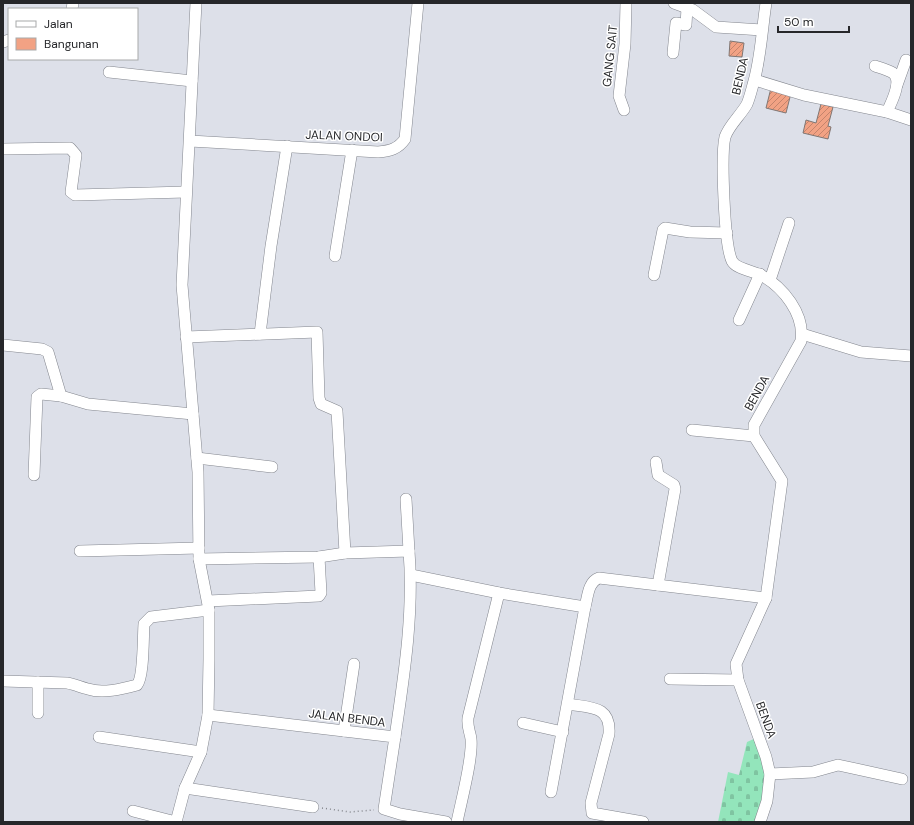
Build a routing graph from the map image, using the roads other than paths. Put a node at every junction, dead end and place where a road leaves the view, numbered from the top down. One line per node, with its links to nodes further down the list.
1 (196, 3): 13 (street)
2 (418, 3): 21 (street, JALAN ONDOI)
3 (626, 3): 15 (street, GANG SAIT)
4 (674, 3): 6 (street)
5 (766, 3): 7 (street, BENDA)
6 (691, 7): 7 (street); 8 (street)
7 (762, 30): 12 (street, BENDA)
8 (673, 53)
9 (906, 60): 14 (street)
10 (875, 66): 14 (street)
11 (108, 72): 13 (street)
12 (755, 80): 16 (street); 24 (street, BENDA)
13 (192, 81): 18 (street)
14 (897, 85): 16 (street)
15 (624, 110)
16 (887, 112): 17 (street)
17 (911, 120)
18 (190, 141): 19 (street, JALAN ONDOI); 22 (street)
19 (287, 146): 21 (street, JALAN ONDOI); 30 (street)
20 (3, 149): 22 (street)
21 (352, 150): 25 (street)
22 (186, 192): 32 (street)
23 (789, 223): 28 (street)
24 (726, 233): 26 (street, BENDA); 27 (street)
25 (335, 256)
26 (760, 274): 28 (street, BENDA); 29 (street)
27 (654, 276)
28 (770, 280): 31 (street, BENDA)
29 (739, 320)
30 (260, 334): 32 (street); 46 (street)
31 (802, 334): 34 (street); 38 (street, BENDA)
32 (186, 337): 36 (street)
33 (3, 345): 35 (street)
34 (911, 356)
35 (61, 396): 36 (street); 42 (street)
36 (193, 414): 39 (street)
37 (692, 430): 38 (street)
38 (754, 436): 52 (street, BENDA)
39 (197, 458): 41 (street); 47 (street)
40 (656, 462): 50 (street)
41 (272, 467)
42 (34, 475)
43 (406, 499): 45 (street)
44 (80, 551): 47 (street)
45 (409, 551): 46 (street); 49 (street)
46 (345, 553): 48 (street)
47 (199, 554): 48 (street); 53 (street)
48 (319, 557): 53 (street)
49 (411, 576): 51 (street); 67 (street)
50 (658, 585): 52 (street); 54 (street)
51 (499, 593): 54 (street); 77 (street)
52 (766, 598): 58 (street, BENDA)
53 (209, 606): 59 (street); 62 (street)
54 (585, 607): 60 (street)
55 (354, 664): 64 (street)
56 (670, 678): 58 (street)
57 (3, 680): 59 (street)
58 (738, 680): 69 (street, BENDA)
59 (38, 682): 61 (street)
60 (568, 704): 65 (street); 78 (street)
61 (38, 713)
62 (208, 716): 64 (street, JALAN BENDA); 68 (street)
63 (523, 723): 65 (street)
64 (344, 731): 67 (street, JALAN BENDA)
65 (563, 732): 72 (street)
66 (99, 737): 68 (street)
67 (395, 737): 76 (street, JALAN BENDA)
68 (201, 752): 71 (street)
69 (770, 774): 70 (street); 79 (street, BENDA)
70 (902, 779)
71 (185, 788): 73 (street); 75 (street)
72 (552, 792)
73 (313, 807)
74 (133, 811): 75 (street)
75 (176, 822)
76 (446, 822)
77 (457, 822)
78 (643, 822)
79 (760, 822)

